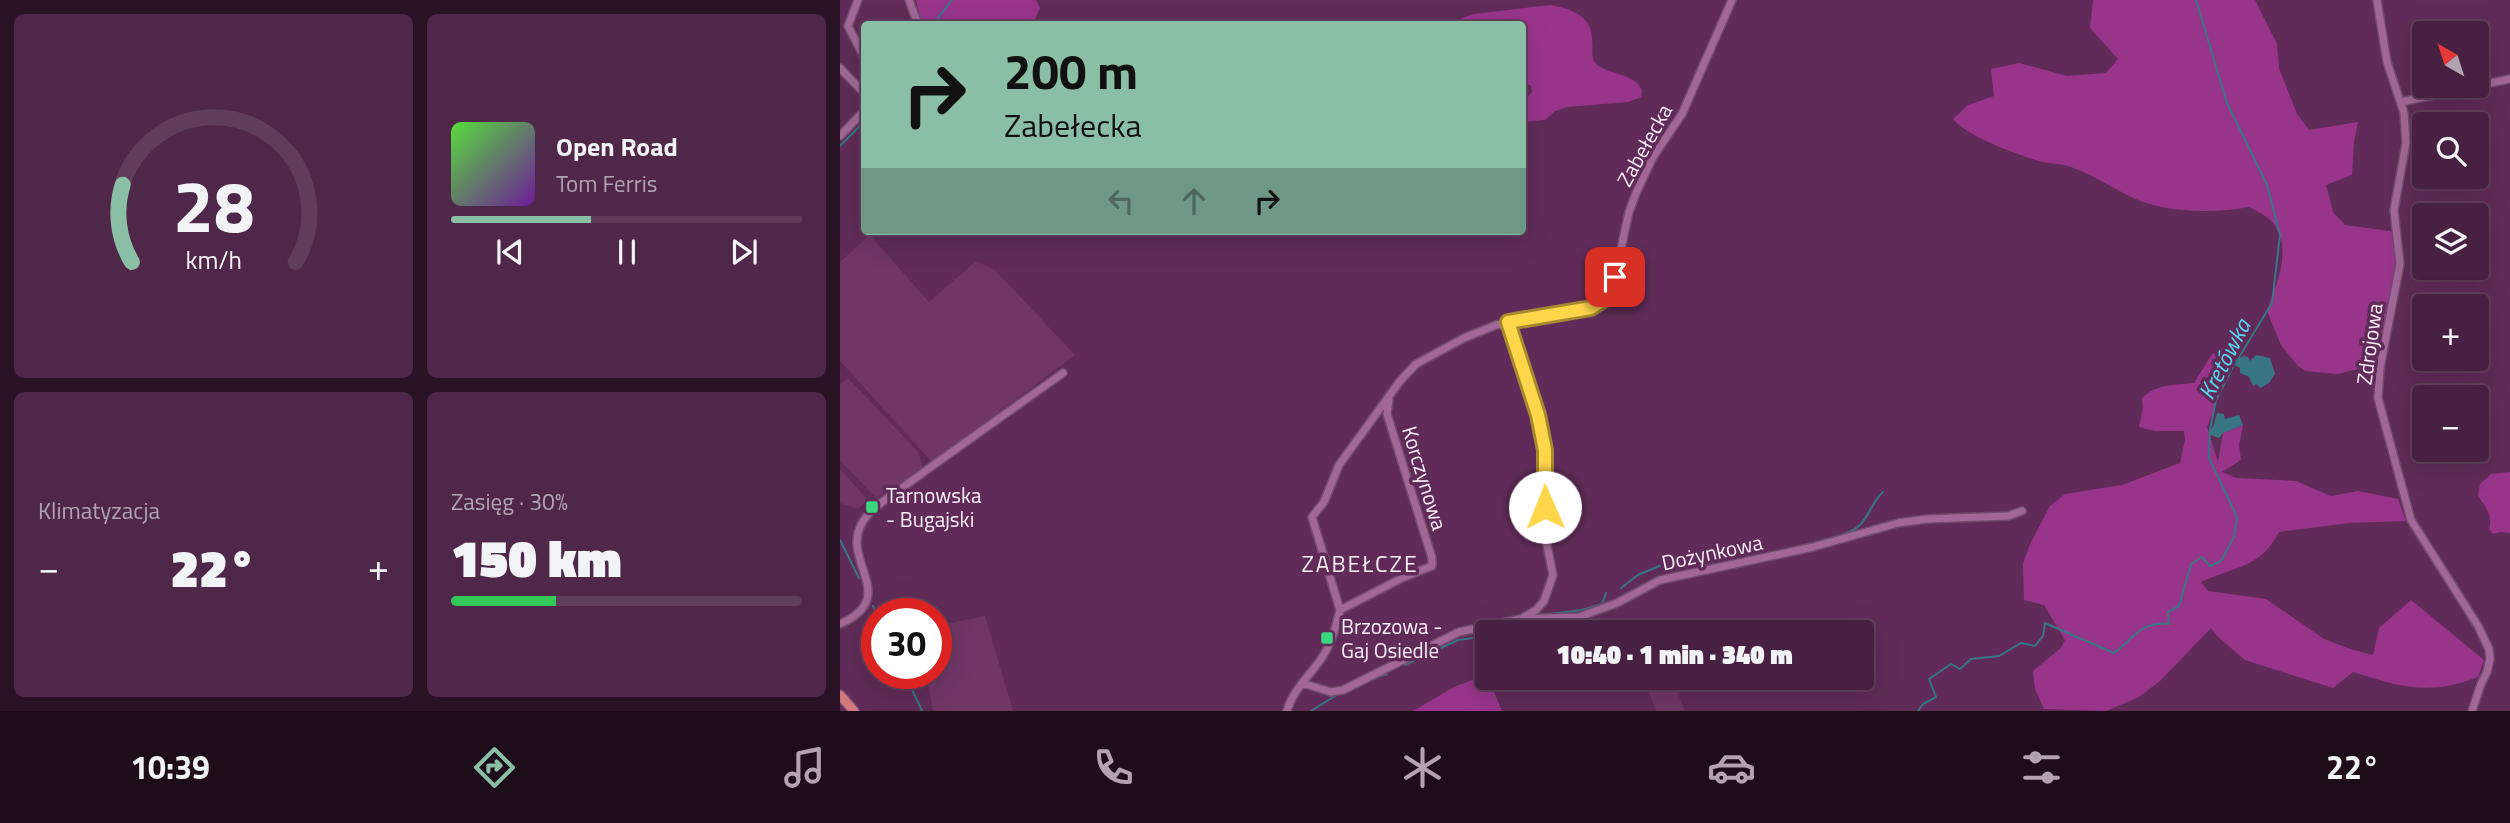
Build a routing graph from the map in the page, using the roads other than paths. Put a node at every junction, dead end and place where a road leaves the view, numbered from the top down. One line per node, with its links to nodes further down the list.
1 (858, 0): 6 (street)
2 (909, 0): 5 (street)
3 (1732, 0): 14 (street, Zabełecka)
4 (2377, 0): 11 (street, Zdrojowa)
5 (917, 21)
6 (844, 26): 7 (street)
7 (861, 52)
8 (840, 68): 10 (street)
9 (2510, 79): 11 (street)
10 (861, 90)
11 (2401, 102): 25 (street, Zdrojowa)
12 (861, 114): 13 (street)
13 (840, 136)
14 (1508, 322): 16 (street, Zabełecka); 19 (street)
15 (1063, 373): 20 (street)
16 (1389, 400): 18 (street, Zabełecka); 18 (street, Korczynowa)
17 (2022, 511): 19 (street, Dożynkowa)
18 (1340, 610): 21 (street)
19 (1520, 619): 21 (street, Dożynkowa)
20 (840, 624)
21 (1302, 683): 24 (street)
22 (840, 695): 23 (main road)
23 (854, 711)
24 (1287, 711)
25 (2472, 711)

